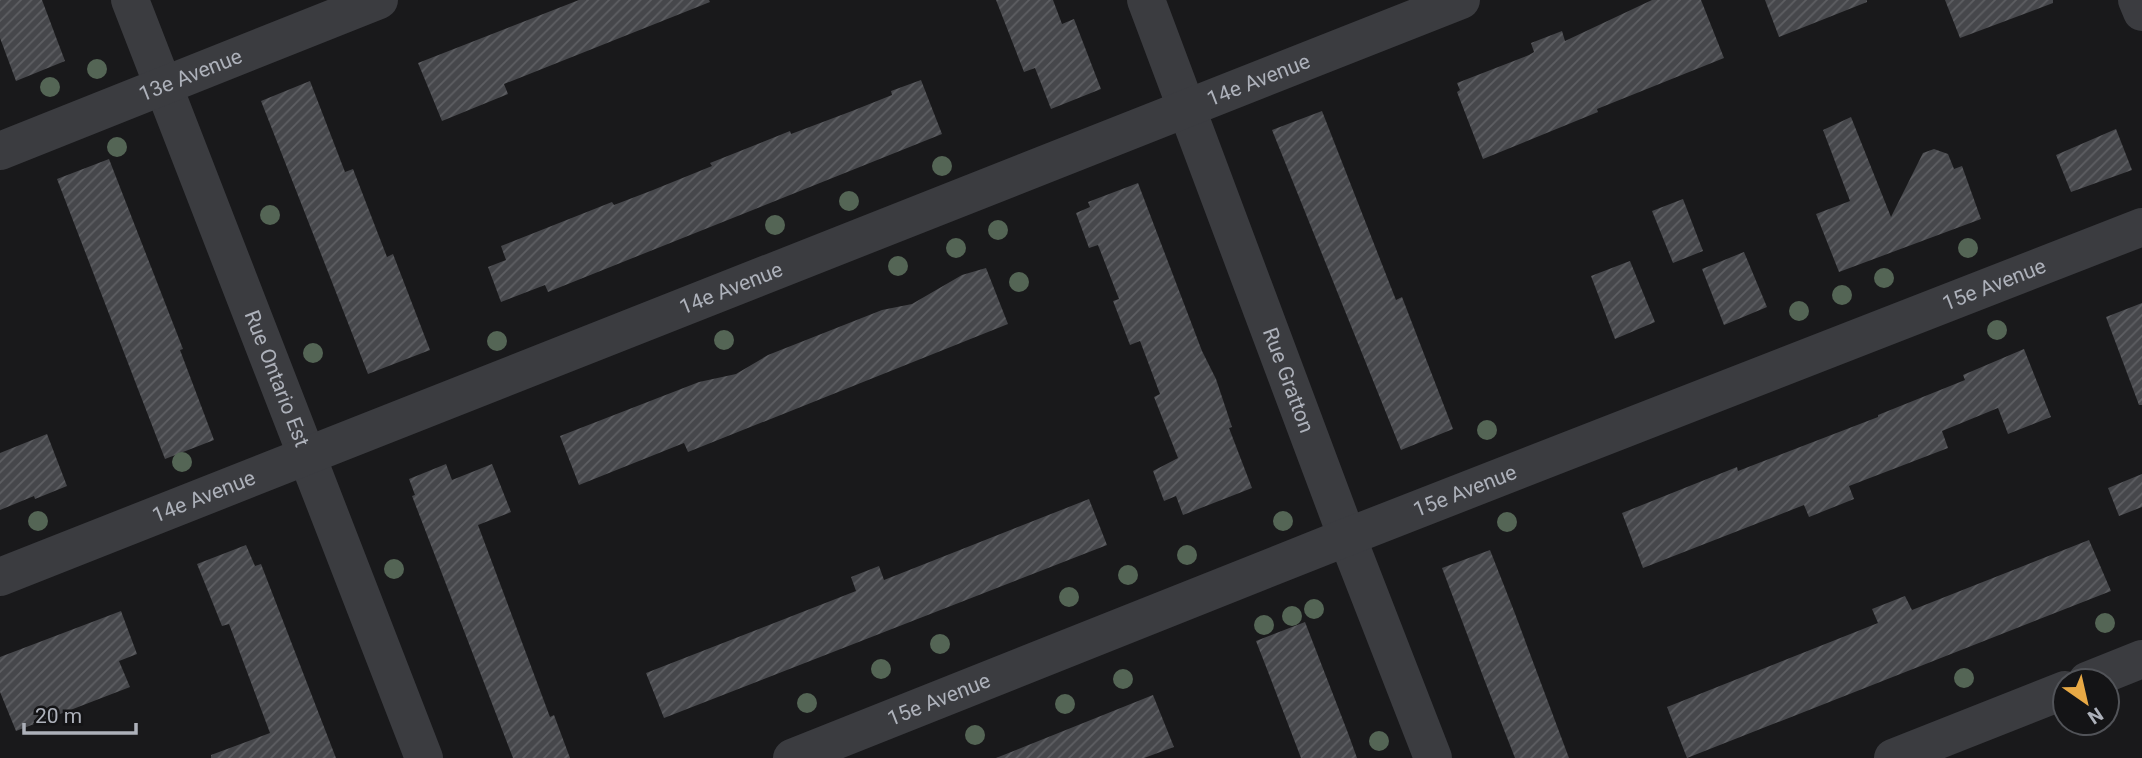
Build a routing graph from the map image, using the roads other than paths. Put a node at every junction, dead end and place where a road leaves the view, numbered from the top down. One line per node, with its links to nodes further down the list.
1 (130, 0): 7 (street, Rue Ontario Est)
2 (379, 0): 7 (street, 13e Avenue)
3 (1146, 0): 8 (street, Rue Gratton)
4 (1461, 0): 8 (street, 14e Avenue)
5 (2137, 0): 6 (street)
6 (2142, 12)
7 (163, 86): 9 (street, 13e Avenue); 11 (street, Rue Ontario Est)
8 (1187, 108): 11 (street, 14e Avenue); 12 (street, Rue Gratton)
9 (0, 151)
10 (2142, 227): 12 (street, 15e Avenue)
11 (307, 455): 13 (street, 14e Avenue); 17 (street, Rue Ontario Est)
12 (1347, 537): 18 (street, 15e Avenue); 19 (street, Rue Gratton)
13 (0, 577)
14 (2142, 659): 15 (street)
15 (2121, 667)
16 (2051, 696): 20 (street)
17 (424, 758)
18 (792, 758)
19 (1433, 758)
20 (1893, 758)

